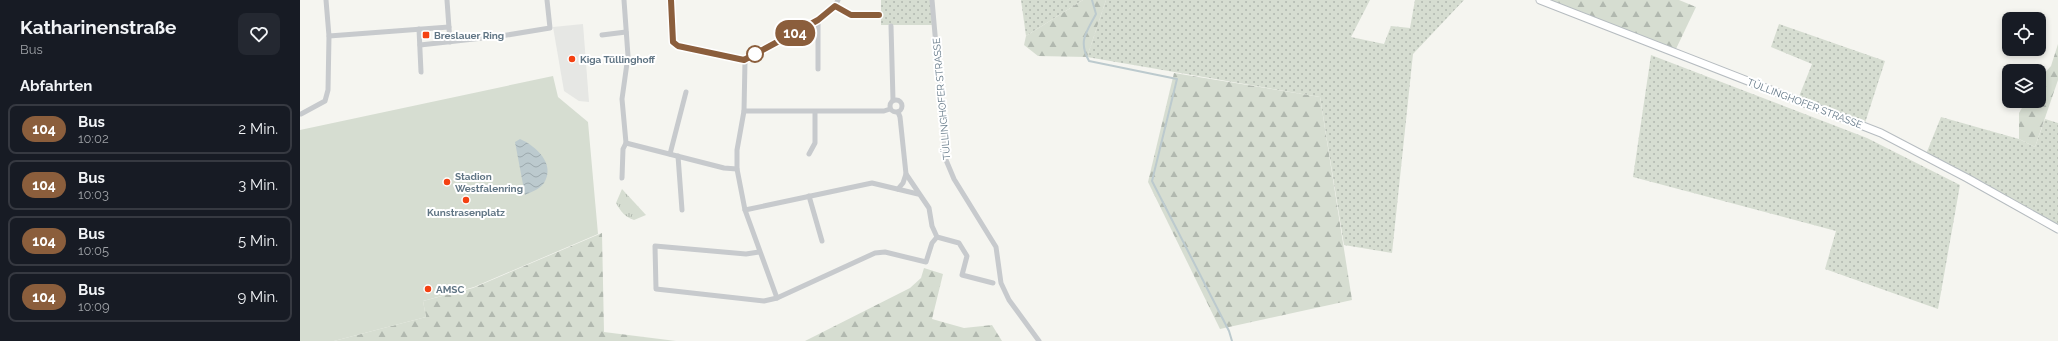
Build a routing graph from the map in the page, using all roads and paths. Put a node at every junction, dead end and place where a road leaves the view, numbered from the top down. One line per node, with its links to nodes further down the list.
1 (326, 0): 17 (street)
2 (447, 0): 13 (street)
3 (547, 0): 18 (street)
4 (624, 0): 15 (street)
5 (671, 0): 20 (street)
6 (838, 0): 9 (street)
7 (932, 0): 48 (street, TÜLLINGHOFER STRASSE)
8 (1540, 0): 42 (main road, TÜLLINGHOFER STRASSE)
9 (835, 6): 10 (street); 11 (street)
10 (879, 15)
11 (818, 20): 20 (street); 21 (street)
12 (891, 26): 24 (street)
13 (449, 27): 14 (street); 18 (street)
14 (419, 29): 17 (street); 19 (street)
15 (626, 32): 16 (street); 30 (street)
16 (602, 35)
17 (328, 36): 29 (street)
18 (450, 42): 19 (street)
19 (420, 45): 22 (street)
20 (744, 60): 26 (street)
21 (818, 69)
22 (421, 72)
23 (686, 92): 31 (street)
24 (893, 100): 25 (street); 28 (street)
25 (890, 109): 27 (street); 28 (street)
26 (744, 111): 27 (street); 34 (street)
27 (815, 112): 32 (street)
28 (898, 112): 35 (street)
29 (301, 114)
30 (626, 144): 31 (street); 36 (street)
31 (670, 154): 33 (street)
32 (809, 154)
33 (678, 156): 34 (street); 40 (street)
34 (737, 168): 41 (street)
35 (906, 174): 37 (street); 38 (street)
36 (622, 178)
37 (898, 189): 38 (street); 39 (street)
38 (918, 194): 43 (street)
39 (809, 196): 41 (street); 44 (street)
40 (682, 210)
41 (745, 210): 45 (street)
42 (2058, 229)
43 (937, 236): 46 (street); 47 (street)
44 (822, 241)
45 (759, 252): 47 (street); 47 (street)
46 (993, 283)
47 (778, 298)
48 (1039, 341)

